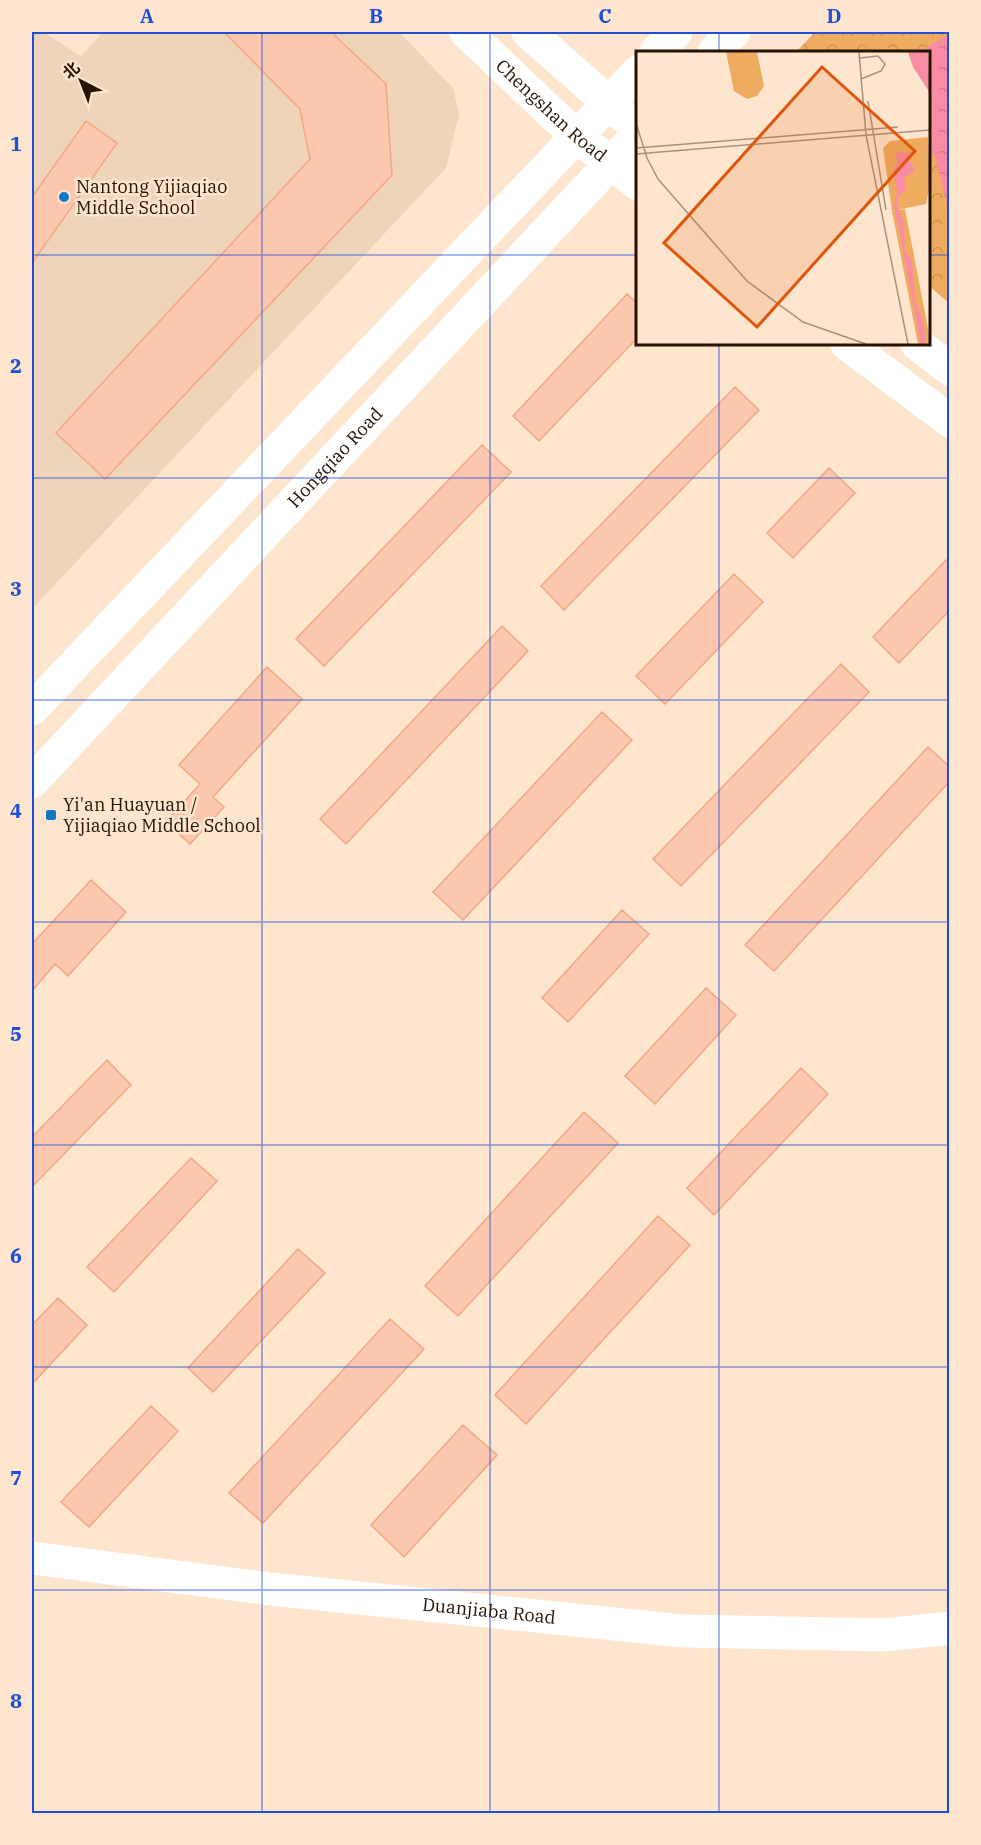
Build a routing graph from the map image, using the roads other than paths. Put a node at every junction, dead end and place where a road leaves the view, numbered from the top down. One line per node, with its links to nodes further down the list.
1 (466, 32): 10 (main road, Chengshan Road)
2 (528, 32): 8 (main road)
3 (676, 32): 5 (main road)
4 (734, 32): 6 (main road)
5 (657, 51)
6 (715, 51)
7 (636, 74): 8 (main road)
8 (608, 103): 9 (main road); 10 (main road)
9 (636, 126)
10 (576, 136): 12 (main road, Chengshan Road); 18 (main road)
11 (636, 136): 12 (main road, Hongqiao Road)
12 (610, 164): 13 (main road, Chengshan Road); 19 (main road, Hongqiao Road)
13 (636, 183)
14 (848, 345): 17 (main road)
15 (918, 345): 16 (main road)
16 (950, 369)
17 (950, 421)
18 (32, 709)
19 (32, 782)
20 (32, 1558): 21 (main road, Duanjiaba Road)
21 (950, 1628)

